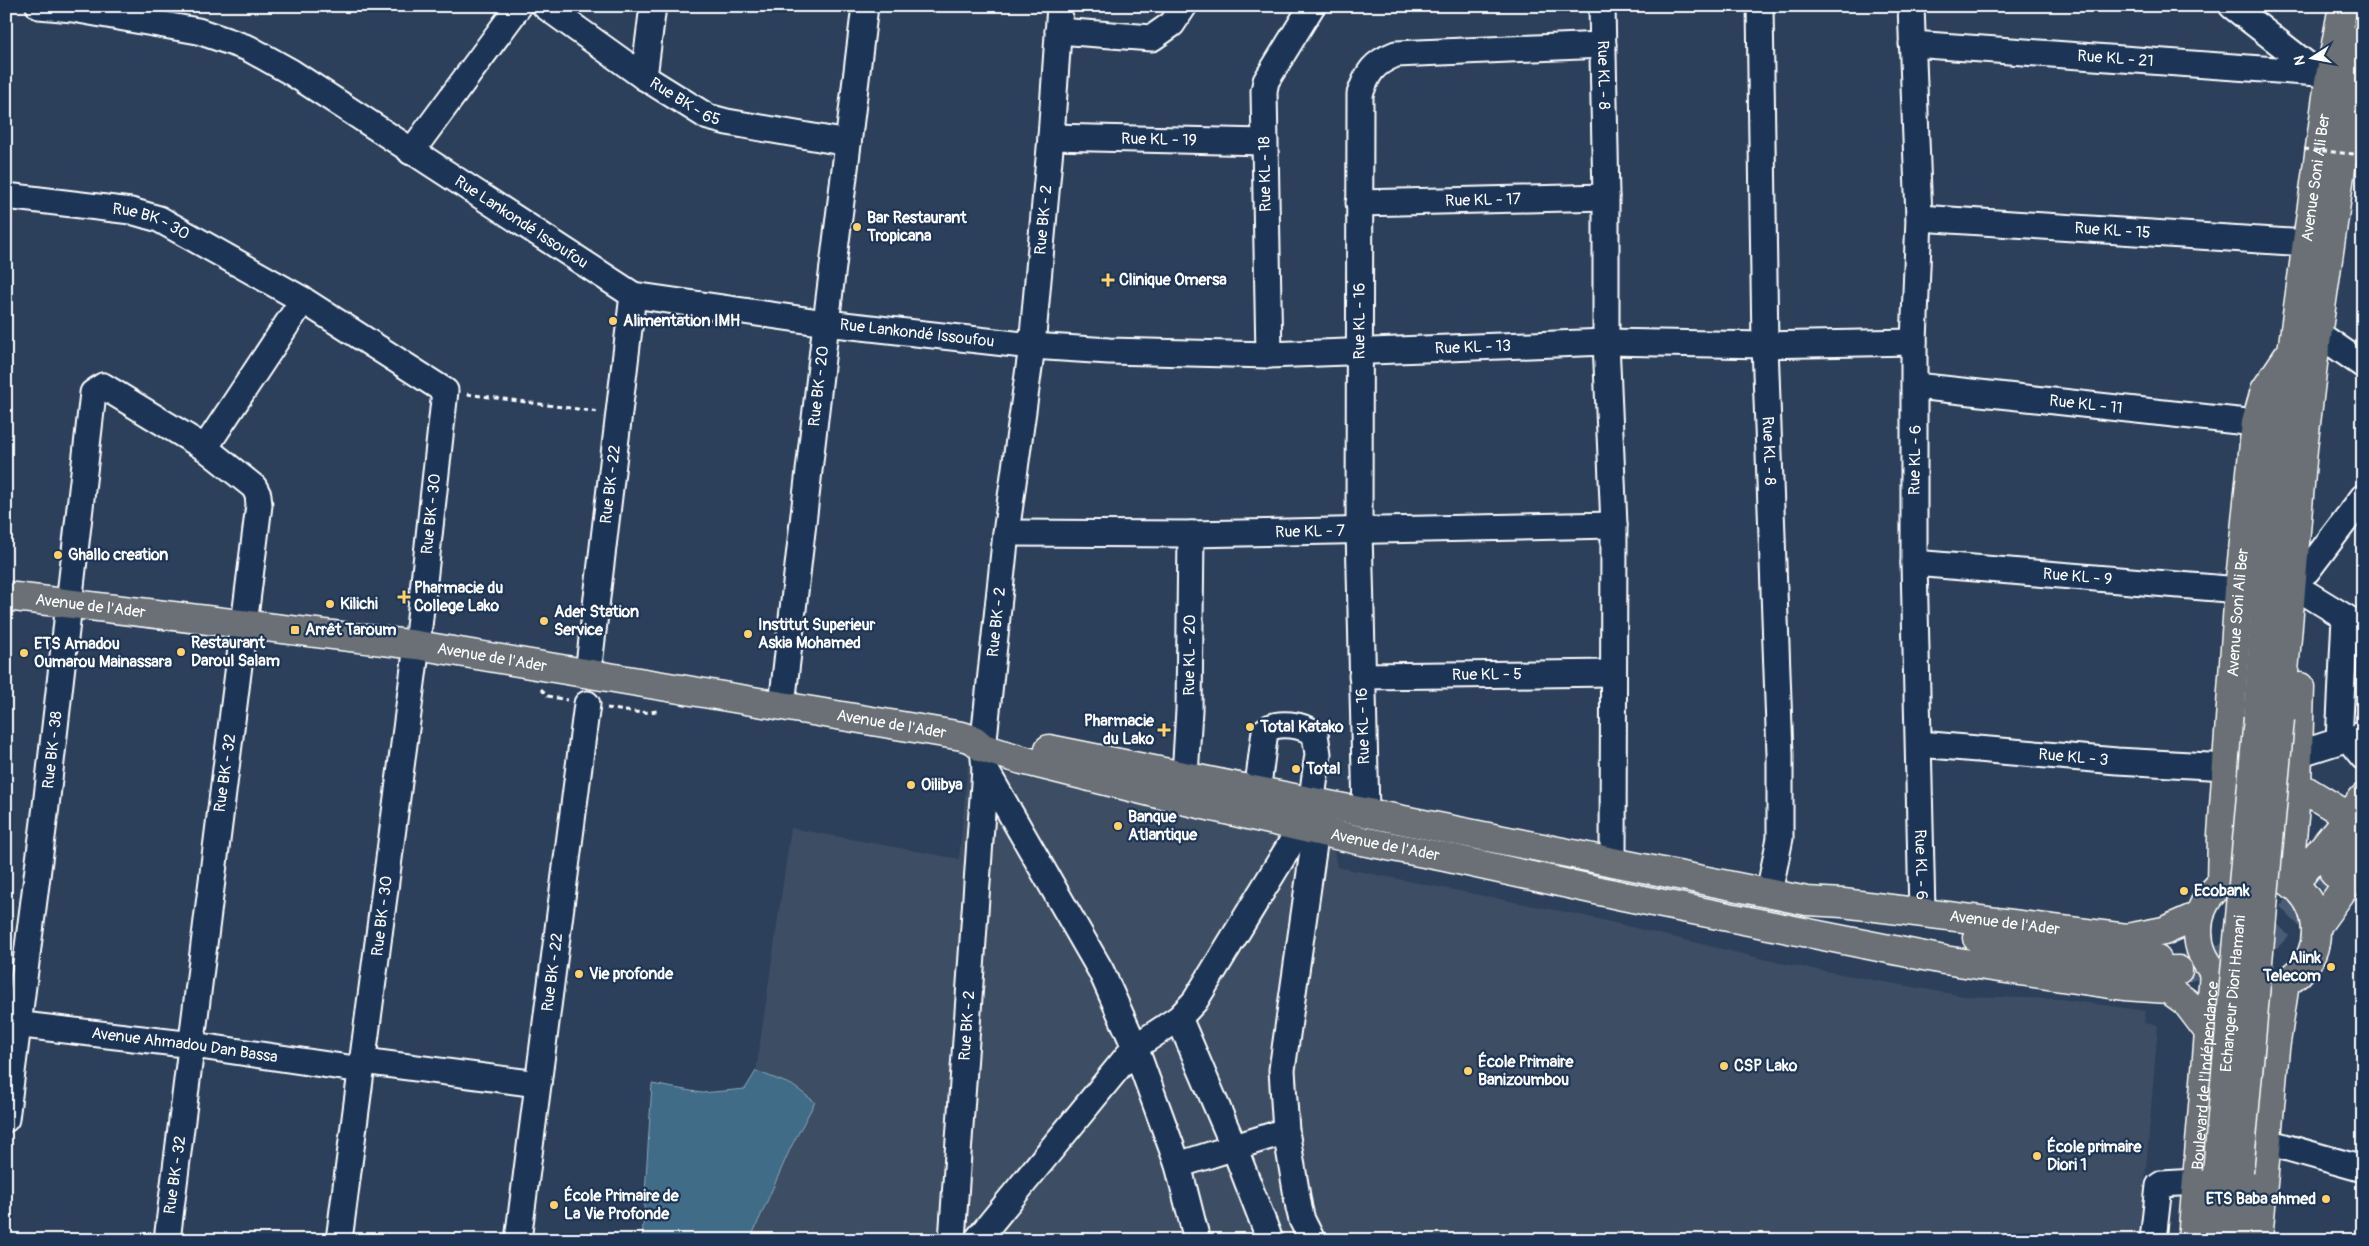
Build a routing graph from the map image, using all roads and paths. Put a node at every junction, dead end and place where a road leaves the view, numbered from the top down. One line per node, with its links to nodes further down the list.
1 (39, 6): 14 (street, Rue Lankondé Issoufou)
2 (519, 6): 26 (street)
3 (545, 6): 19 (street, Rue BK - 65)
4 (653, 6): 19 (street)
5 (865, 6): 24 (street, Rue BK - 20)
6 (1060, 6): 15 (street, Rue BK - 2)
7 (1184, 6): 15 (street)
8 (1312, 6): 23 (street, Rue KL - 18)
9 (1602, 6): 18 (street, Rue KL - 8)
10 (1760, 6): 39 (street, Rue KL - 8)
11 (1911, 6): 17 (street, Rue KL - 6)
12 (2232, 6): 20 (street)
13 (2343, 6): 20 (main road, Avenue Soni Ali Ber)
14 (73, 8): 26 (street, Rue Lankondé Issoufou)
15 (1058, 31): 22 (street, Rue BK - 2)
16 (2363, 37): 21 (main road, Avenue Soni Ali Ber)
17 (1912, 44): 20 (street, Rue KL - 21); 31 (street, Rue KL - 6)
18 (1603, 45): 29 (street, Rue KL - 8); 30 (street, Rue KL - 16)
19 (644, 77): 24 (street, Rue BK - 65)
20 (2323, 77): 21 (street); 32 (main road, Avenue Soni Ali Ber)
21 (2357, 103): 36 (main road, Avenue Soni Ali Ber)
22 (1051, 136): 23 (street, Rue KL - 19); 40 (street, Rue BK - 2)
23 (1264, 142): 42 (street, Rue KL - 18)
24 (848, 143): 35 (street, Rue BK - 20)
25 (2304, 149): 27 (path, bridge)
26 (411, 152): 33 (street, Rue Lankondé Issoufou)
27 (2363, 155)
28 (6, 196): 34 (street, Rue BK - 30)
29 (1606, 197): 30 (street, Rue KL - 17); 37 (street, Rue KL - 8)
30 (1359, 203): 41 (street, Rue KL - 16)
31 (1919, 218): 32 (street, Rue KL - 15); 38 (street, Rue KL - 6)
32 (2306, 243): 43 (main road, Avenue Soni Ali Ber)
33 (633, 295): 35 (street, Rue Lankondé Issoufou); 48 (street, Rue BK - 22)
34 (303, 300): 47 (street, Rue BK - 30); 50 (street)
35 (826, 323): 40 (street, Rue Lankondé Issoufou); 68 (street, Rue BK - 20)
36 (2317, 333): 43 (main road, Avenue Soni Ali Ber); 44 (street)
37 (1606, 342): 39 (street, Rue KL - 13); 41 (street, Rue KL - 13); 52 (street, Rue KL - 8)
38 (1914, 342): 39 (street, Rue KL - 13); 46 (street, Rue KL - 6)
39 (1765, 345): 86 (street, Rue KL - 8)
40 (1032, 346): 42 (street, Rue KL - 13); 54 (street, Rue BK - 2)
41 (1361, 352): 42 (street, Rue KL - 13); 53 (street, Rue KL - 16)
42 (1269, 355)
43 (2302, 357): 49 (main road, Avenue Soni Ali Ber); 57 (main road, Avenue Soni Ali Ber); 69 (main road, Avenue Soni Ali Ber)
44 (2363, 365)
45 (103, 386): 50 (street, Rue BK - 32); 60 (street, Rue BK - 38)
46 (1916, 386): 49 (street, Rue KL - 11); 56 (street, Rue KL - 6)
47 (444, 390): 48 (path); 63 (street, Rue BK - 30)
48 (620, 415): 65 (street, Rue BK - 22)
49 (2256, 423): 58 (main road, Avenue Soni Ali Ber)
50 (205, 448): 62 (street, Rue BK - 32)
51 (2363, 497): 57 (street)
52 (1614, 525): 53 (street, Rue KL - 7); 64 (street, Rue KL - 8)
53 (1359, 531): 55 (street, Rue KL - 7); 66 (street, Rue KL - 16)
54 (1006, 533): 55 (street, Rue KL - 7); 72 (street, Rue BK - 2)
55 (1191, 534): 75 (street, Rue KL - 20)
56 (1914, 563): 58 (street, Rue KL - 9); 70 (street, Rue KL - 6)
57 (2306, 582): 61 (street); 73 (main road, Avenue Soni Ali Ber)
58 (2239, 590): 74 (main road, Avenue Soni Ali Ber)
59 (6, 596): 60 (main road, Avenue de l'Ader)
60 (68, 604): 62 (main road, Avenue de l'Ader); 95 (street, Rue BK - 38)
61 (2354, 623): 71 (street)
62 (244, 624): 63 (main road, Avenue de l'Ader); 97 (street, Rue BK - 32)
63 (417, 645): 65 (main road, Avenue de l'Ader); 99 (street, Rue BK - 30)
64 (1613, 673): 66 (street, Rue KL - 5); 83 (street, Rue KL - 8)
65 (588, 674): 68 (main road, Avenue de l'Ader)
66 (1362, 676): 79 (street, Rue KL - 16)
67 (587, 704): 100 (street, Rue BK - 22)
68 (782, 705): 72 (main road, Avenue de l'Ader)
69 (2269, 718): 107 (main road, Echangeur Diori Hamani, bridge)
70 (1919, 744): 74 (street, Rue KL - 3); 88 (street, Rue KL - 6)
71 (2355, 745): 73 (street)
72 (981, 748): 75 (main road, Avenue de l'Ader); 77 (main road, Avenue de l'Ader); 98 (street); 111 (street, Rue BK - 2)
73 (2298, 754): 76 (main road, Avenue Soni Ali Ber)
74 (2227, 767): 85 (main road, Avenue Soni Ali Ber)
75 (1185, 776): 77 (main road, Avenue de l'Ader)
76 (2297, 785): 78 (main road); 84 (main road, Avenue Soni Ali Ber)
77 (1256, 804): 80 (main road, Avenue de l'Ader); 80 (street)
78 (2358, 808): 81 (main road); 84 (main road)
79 (1366, 812): 80 (main road, Avenue de l'Ader); 83 (main road, Avenue de l'Ader)
80 (1309, 822): 91 (main road, Avenue de l'Ader); 94 (street); 102 (street)
81 (2363, 839)
82 (2363, 862): 90 (main road)
83 (1613, 863): 86 (main road, Avenue de l'Ader)
84 (2291, 883): 85 (main road); 90 (main road)
85 (2221, 884): 89 (main road)
86 (1769, 893): 87 (main road, Avenue de l'Ader)
87 (1807, 901): 88 (main road, Avenue de l'Ader); 91 (main road, Avenue de l'Ader)
88 (1922, 913): 89 (main road, Avenue de l'Ader)
89 (2200, 915): 92 (main road)
90 (2316, 927): 93 (main road)
91 (2174, 972): 92 (main road, Avenue de l'Ader); 96 (main road)
92 (2214, 972): 93 (main road); 96 (main road, Boulevard de l'Indépendance)
93 (2285, 983): 103 (main road)
94 (1179, 1018): 98 (street); 104 (street)
95 (12, 1024): 97 (street, Avenue Ahmadou Dan Bassa); 101 (street, Rue BK - 38)
96 (2208, 1031): 107 (main road, Boulevard de l'Indépendance)
97 (193, 1044): 99 (street, Avenue Ahmadou Dan Bassa); 108 (street, Rue BK - 32)
98 (1135, 1047): 105 (street); 112 (street)
99 (362, 1065): 100 (street, Avenue Ahmadou Dan Bassa); 109 (street, Rue BK - 30)
100 (538, 1084): 110 (street, Rue BK - 22)
101 (6, 1119)
102 (1286, 1131): 104 (street); 115 (street)
103 (2267, 1142): 106 (street); 120 (main road)
104 (1234, 1146): 105 (street); 114 (street)
105 (1178, 1165): 113 (street)
106 (2360, 1165)
107 (2217, 1175): 116 (street); 117 (main road, Boulevard de l'Indépendance); 118 (main road, Echangeur Diori Hamani); 119 (main road, Echangeur Diori Hamani)
108 (166, 1240)
109 (339, 1240)
110 (518, 1240)
111 (952, 1240)
112 (977, 1240)
113 (1197, 1240)
114 (1270, 1240)
115 (1312, 1240)
116 (2153, 1240)
117 (2192, 1240)
118 (2213, 1240)
119 (2234, 1240)
120 (2258, 1240)

